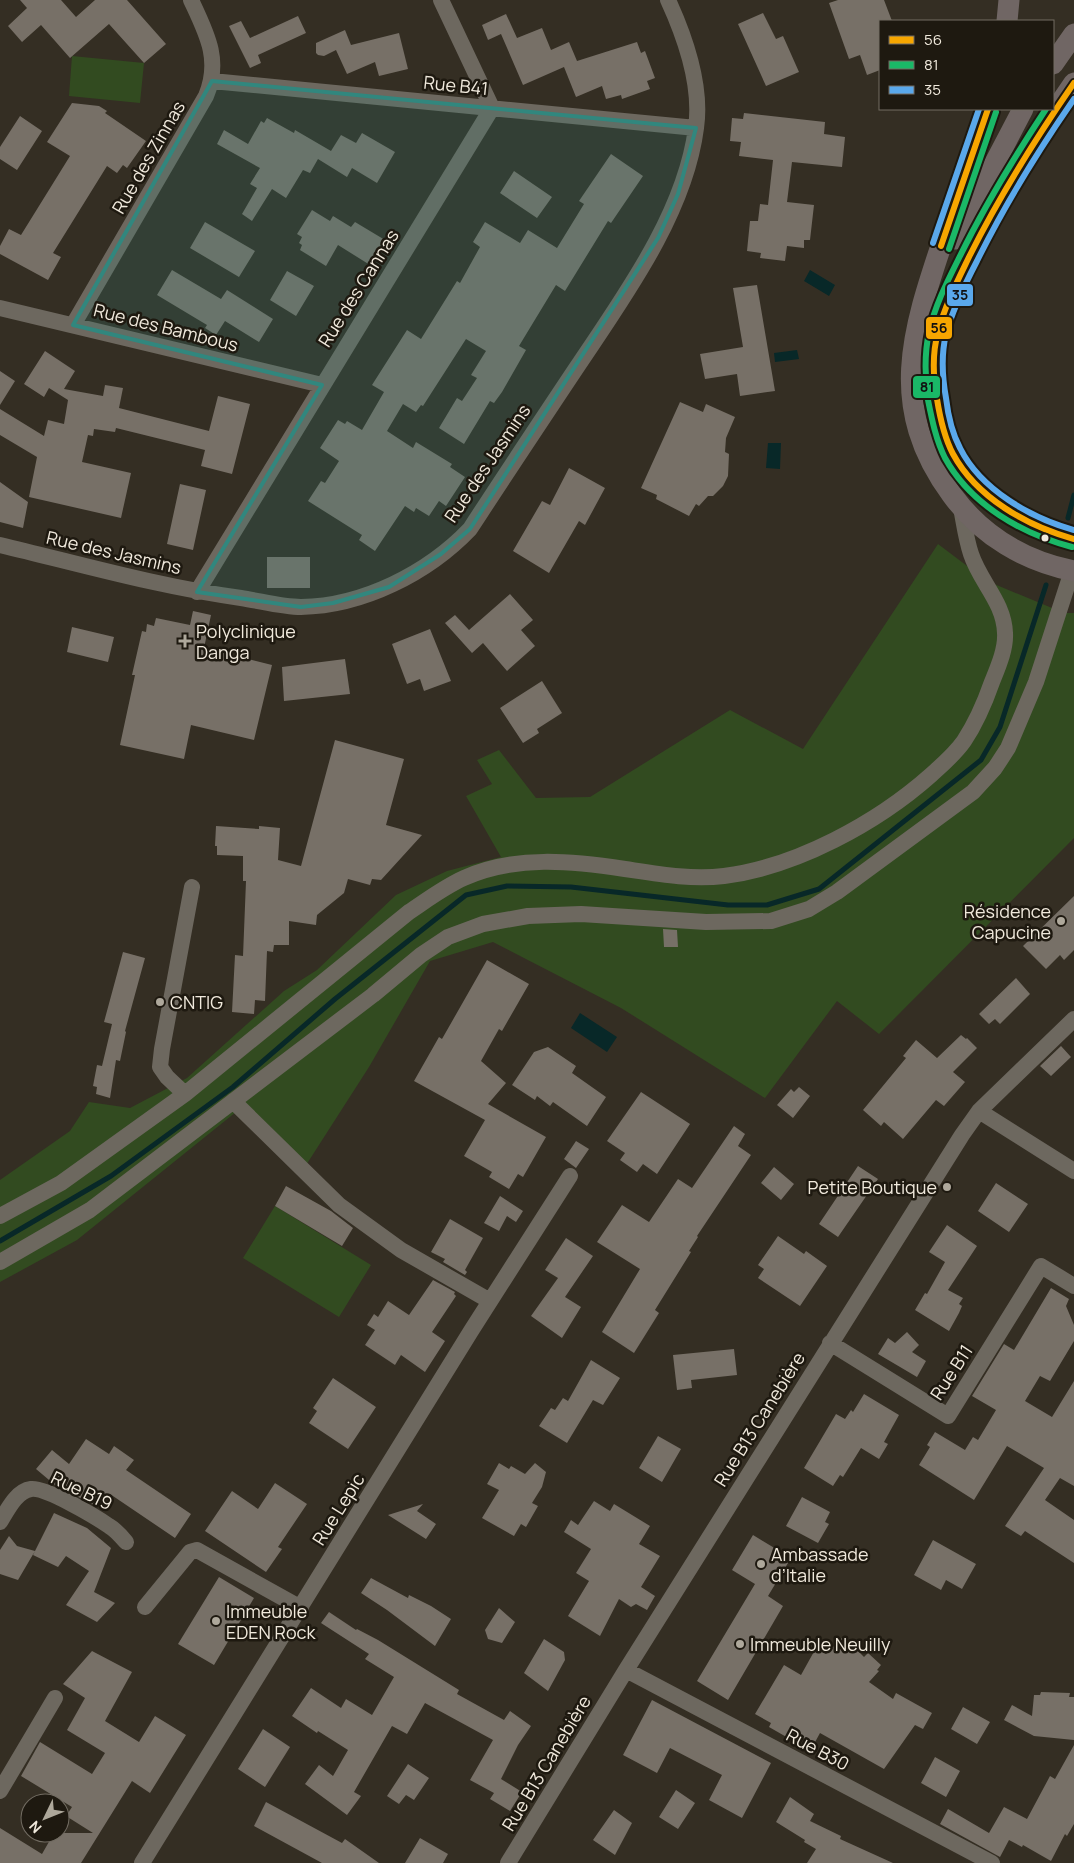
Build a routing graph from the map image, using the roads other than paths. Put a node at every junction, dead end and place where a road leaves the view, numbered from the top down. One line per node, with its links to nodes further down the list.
1 (191, 0): 8 (street, Rue des Zinnas)
2 (441, 0): 10 (street)
3 (668, 0): 13 (street, Rue des Jasmins)
4 (1009, 0): 5 (main road)
5 (1007, 20)
6 (1074, 34): 7 (main road)
7 (1054, 63)
8 (212, 81): 10 (street, Rue B41); 16 (street, Rue des Zinnas)
9 (1074, 83): 19 (main road)
10 (492, 108): 13 (street, Rue B41); 17 (street, Rue des Cannas)
11 (988, 110): 14 (main road)
12 (1022, 110): 14 (main road)
13 (696, 128): 22 (street, Rue des Jasmins)
14 (924, 297): 18 (main road)
15 (0, 308): 16 (street, Rue des Bambous)
16 (73, 325): 17 (street, Rue des Bambous)
17 (322, 385): 22 (street, Rue des Cannas)
18 (961, 508): 21 (main road); 25 (street)
19 (1074, 539)
20 (0, 545): 22 (street, Rue des Jasmins)
21 (1073, 571): 26 (street)
22 (197, 592)
23 (192, 887): 25 (street)
24 (1074, 1019): 27 (street, Rue B13 Canebière)
25 (185, 1094): 30 (street)
26 (233, 1101): 31 (street); 33 (street)
27 (979, 1112): 28 (street); 34 (street, Rue B13 Canebière)
28 (1074, 1171)
29 (570, 1176): 33 (street, Rue Lepic)
30 (0, 1216)
31 (0, 1262)
32 (1074, 1286): 34 (street, Rue B11)
33 (490, 1301): 38 (street, Rue Lepic)
34 (830, 1343): 39 (street, Rue B13 Canebière)
35 (0, 1522): 36 (street, Rue B19)
36 (126, 1542)
37 (145, 1607): 38 (street)
38 (301, 1608): 42 (street, Rue Lepic)
39 (626, 1670): 43 (street, Rue B13 Canebière); 44 (street, Rue B30)
40 (55, 1698): 41 (street)
41 (0, 1791)
42 (142, 1863)
43 (508, 1863)
44 (992, 1863)

